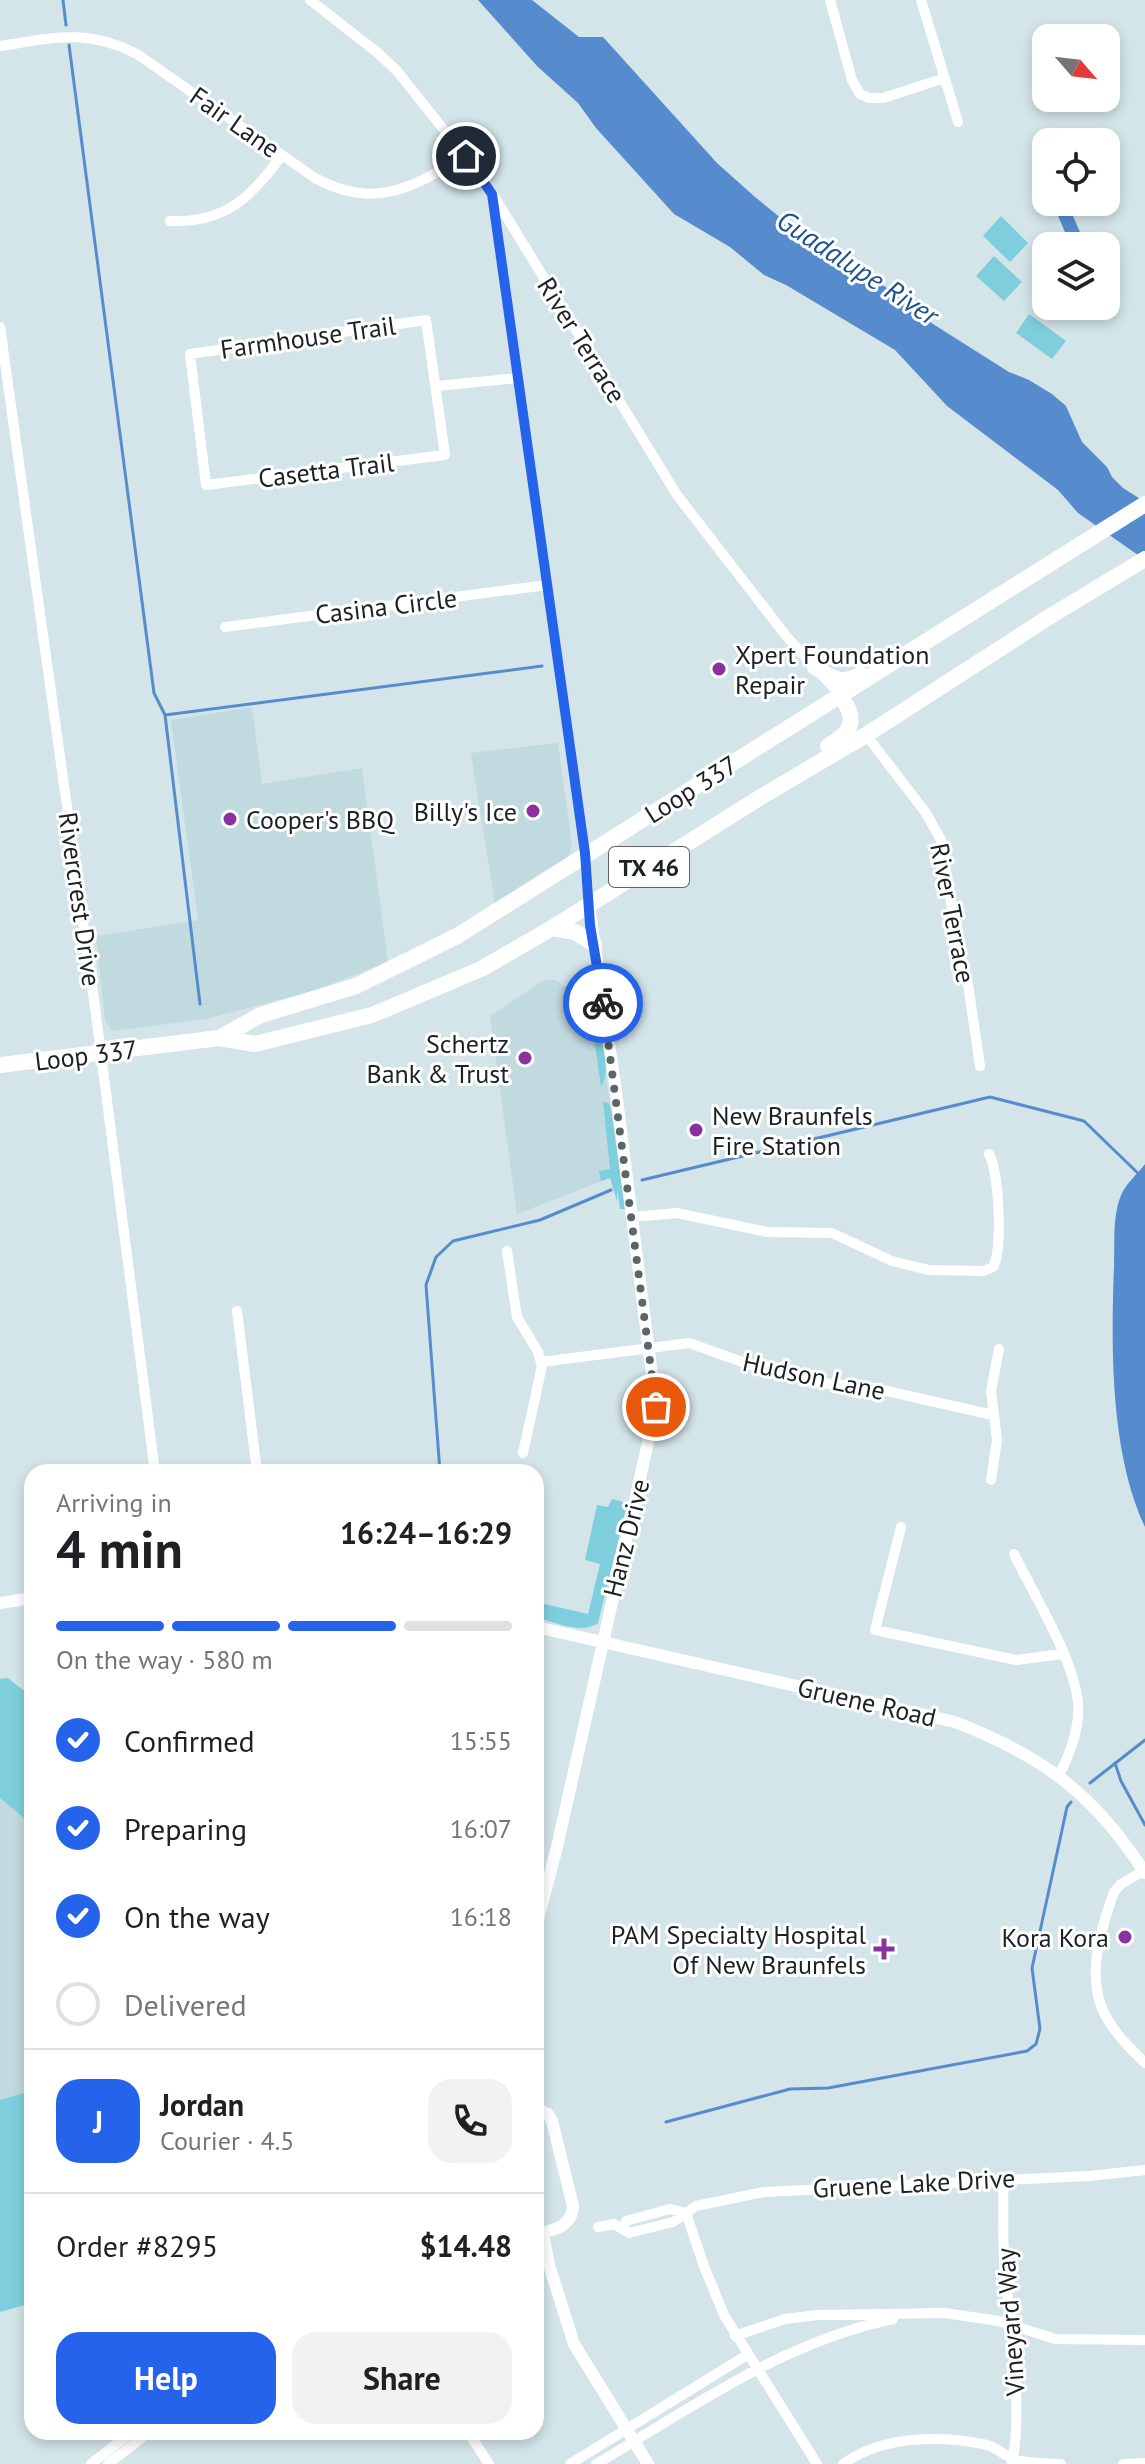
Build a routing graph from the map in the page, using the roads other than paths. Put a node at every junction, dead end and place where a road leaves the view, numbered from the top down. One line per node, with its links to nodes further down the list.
1 (310, 0): 8 (street, River Terrace)
2 (830, 0): 5 (street)
3 (921, 0): 5 (street)
4 (0, 46): 7 (street, Fair Lane)
5 (945, 78): 6 (street)
6 (958, 122)
7 (282, 155): 8 (street, Fair Lane); 10 (street)
8 (466, 156): 9 (street, River Terrace)
9 (492, 194): 12 (street, Hanz Drive); 20 (street, River Terrace)
10 (170, 221)
11 (0, 327): 30 (street, Rivercrest Drive)
12 (518, 378): 13 (street); 17 (street, Hanz Drive)
13 (437, 386): 14 (street, Casetta Trail); 14 (street, Farmhouse Trail)
14 (206, 485)
15 (1145, 504): 19 (main road, Loop 337 / TX 46)
16 (1145, 559): 23 (main road, Loop 337 / TX 46)
17 (547, 585): 18 (street, Casina Circle); 25 (street, Hanz Drive)
18 (225, 627)
19 (942, 632): 20 (main road); 21 (main road, Loop 337 / TX 46)
20 (815, 667): 21 (street, River Terrace); 22 (main road)
21 (840, 695): 22 (main road, Loop 337 / TX 46); 24 (main road)
22 (816, 710): 25 (main road, Loop 337 / TX 46)
23 (866, 735): 24 (main road, Loop 337 / TX 46); 32 (street, River Terrace)
24 (752, 803): 26 (main road, Loop 337 / TX 46)
25 (585, 853): 26 (street, Hanz Drive); 29 (main road, Loop 337 / TX 46)
26 (589, 905): 27 (main road, Loop 337 / TX 46); 28 (street, Hanz Drive)
27 (552, 928): 28 (main road); 29 (main road, Loop 337 / TX 46)
28 (594, 944): 34 (street, Hanz Drive)
29 (219, 1038): 30 (main road, Loop 337 / TX 46)
30 (100, 1053): 31 (main road, Loop 337 / TX 46); 42 (street, Rivercrest Drive)
31 (0, 1065)
32 (980, 1066)
33 (989, 1154): 34 (street)
34 (633, 1217): 37 (street, Hanz Drive)
35 (507, 1251): 39 (street)
36 (237, 1311): 43 (street)
37 (649, 1347): 39 (street, Hudson Lane); 40 (street, Hudson Lane); 50 (street, Hanz Drive)
38 (999, 1349): 40 (street)
39 (541, 1362): 41 (street)
40 (993, 1415): 44 (street)
41 (523, 1453)
42 (154, 1464)
43 (256, 1464)
44 (991, 1480)
45 (901, 1527): 51 (street)
46 (1014, 1554): 51 (street)
47 (24, 1599): 48 (street)
48 (0, 1603)
49 (544, 1629): 50 (street, Gruene Road)
50 (601, 1643): 52 (street, Gruene Road); 54 (street, Hanz Drive)
51 (1062, 1654): 52 (street)
52 (1059, 1775): 53 (street, Gruene Road)
53 (1145, 1871): 55 (street)
54 (544, 1897)
55 (1145, 2063)
56 (544, 2112): 61 (street)
57 (1145, 2170): 58 (street, Gruene Lake Drive)
58 (1003, 2179): 59 (street, Gruene Lake Drive); 64 (street, Vineyard Way)
59 (686, 2213): 60 (street, Gruene Lake Drive); 65 (street)
60 (598, 2227)
61 (544, 2233)
62 (544, 2248): 69 (street)
63 (914, 2315): 64 (street); 65 (street); 68 (street)
64 (1011, 2325): 66 (street); 74 (street, Vineyard Way)
65 (735, 2336): 67 (street)
66 (1145, 2340)
67 (747, 2355): 68 (street); 69 (street)
68 (756, 2369): 73 (street); 82 (street)
69 (627, 2429): 73 (street); 79 (street)
70 (130, 2440): 76 (street)
71 (133, 2440): 77 (street)
72 (473, 2440): 78 (street)
73 (634, 2442): 80 (street); 81 (street)
74 (1011, 2463): 83 (street); 84 (street)
75 (1145, 2463): 85 (street)
76 (91, 2464)
77 (108, 2464)
78 (489, 2464)
79 (570, 2464)
80 (596, 2464)
81 (648, 2464)
82 (817, 2464)
83 (843, 2464)
84 (1061, 2464)
85 (1123, 2464)

